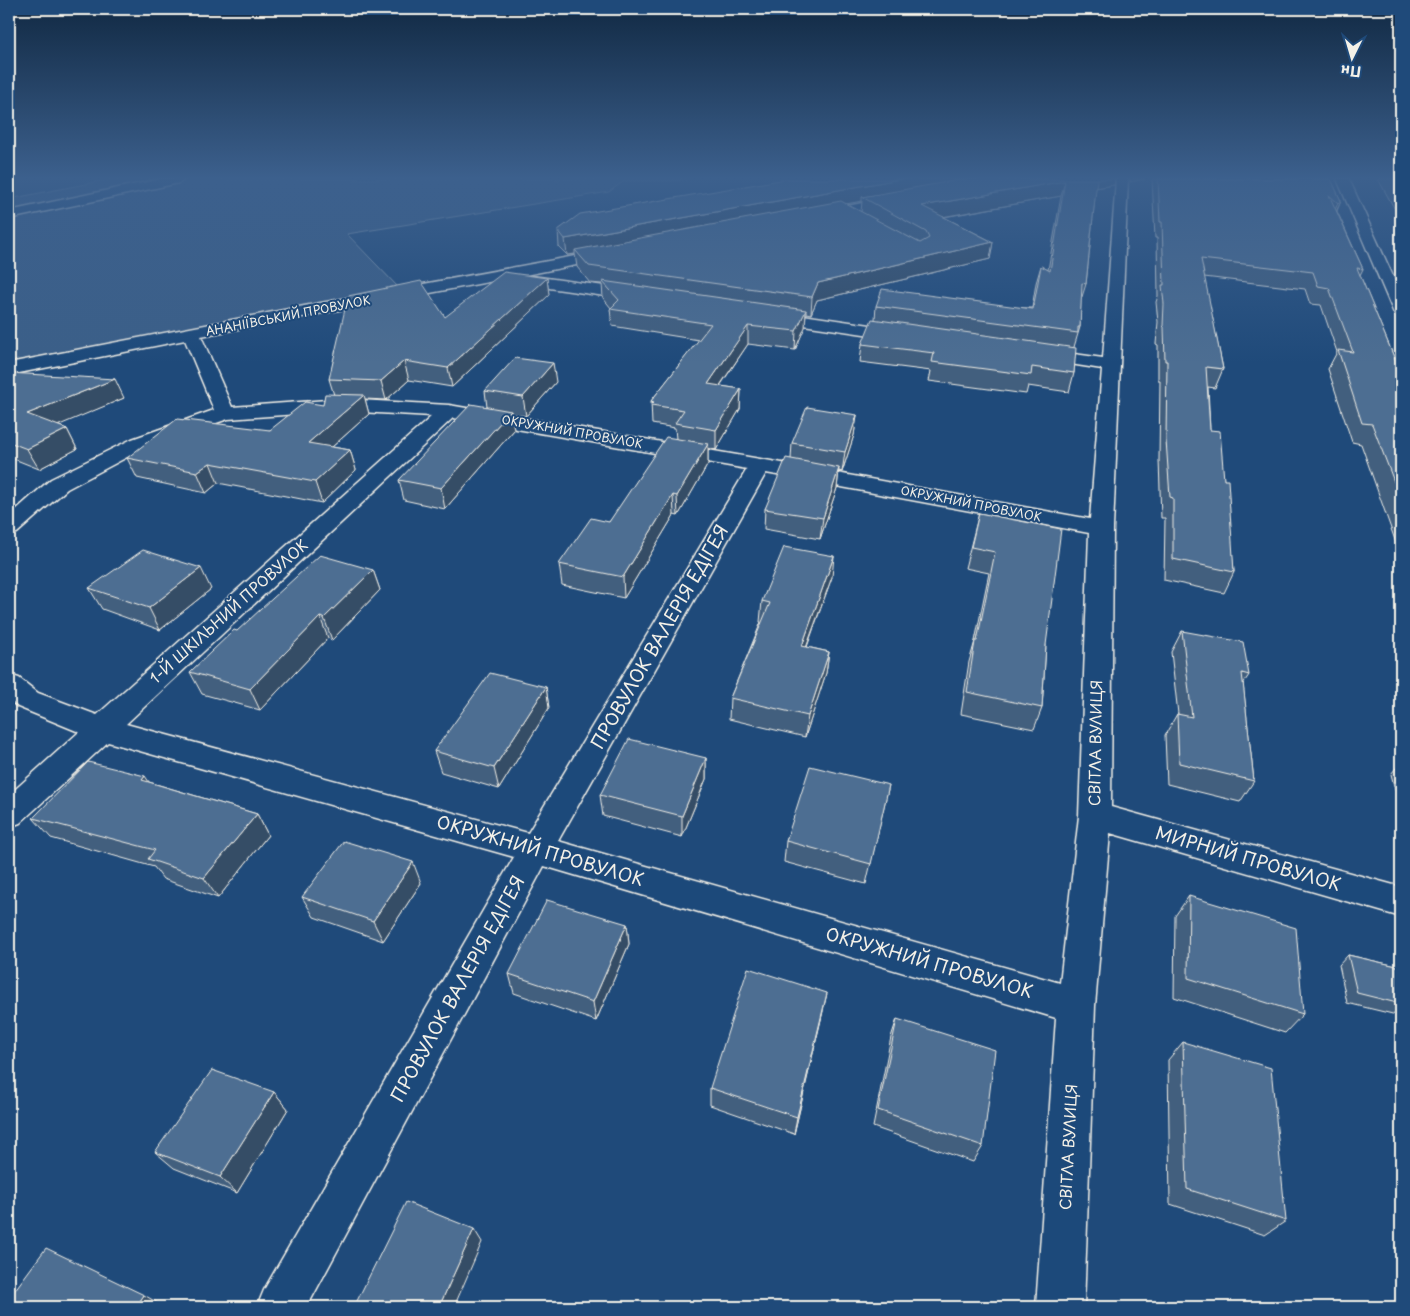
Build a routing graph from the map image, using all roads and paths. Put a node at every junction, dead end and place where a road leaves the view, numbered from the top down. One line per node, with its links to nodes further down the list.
1 (1119, 240): 11 (street, СВІТЛА ВУЛИЦЯ)
2 (1368, 240): 6 (street)
3 (627, 252): 4 (street, АНАНІЇВСЬКИЙ ПРОВУЛОК)
4 (500, 276): 5 (street); 8 (street, АНАНІЇВСЬКИЙ ПРОВУЛОК)
5 (658, 299)
6 (1401, 311)
7 (757, 313): 9 (street)
8 (192, 335): 12 (street, АНАНІЇВСЬКИЙ ПРОВУЛОК); 14 (street)
9 (925, 338)
10 (1024, 352): 11 (street)
11 (1112, 365): 17 (street, СВІТЛА ВУЛИЦЯ)
12 (9, 369)
13 (449, 411): 14 (street, ОКРУЖНИЙ ПРОВУЛОК); 15 (street, ОКРУЖНИЙ ПРОВУЛОК); 19 (street, 1-Й ШКІЛЬНИЙ ПРОВУЛОК)
14 (225, 413): 16 (street, ОКРУЖНИЙ ПРОВУЛОК)
15 (760, 465): 17 (street, ОКРУЖНИЙ ПРОВУЛОК); 22 (street, ПРОВУЛОК ВАЛЕРІЯ ЕДІГЕЯ)
16 (9, 528)
17 (1101, 528): 21 (street, СВІТЛА ВУЛИЦЯ)
18 (9, 685): 19 (street, ОКРУЖНИЙ ПРОВУЛОК)
19 (102, 729): 20 (street, 1-Й ШКІЛЬНИЙ ПРОВУЛОК); 22 (street, ОКРУЖНИЙ ПРОВУЛОК)
20 (9, 814)
21 (1095, 816): 23 (street, МИРНИЙ ПРОВУЛОК); 24 (street, СВІТЛА ВУЛИЦЯ)
22 (536, 850): 24 (street, ОКРУЖНИЙ ПРОВУЛОК); 25 (street, ПРОВУЛОК ВАЛЕРІЯ ЕДІГЕЯ)
23 (1401, 902)
24 (1076, 1006): 26 (street, СВІТЛА ВУЛИЦЯ)
25 (281, 1307)
26 (1060, 1307)

